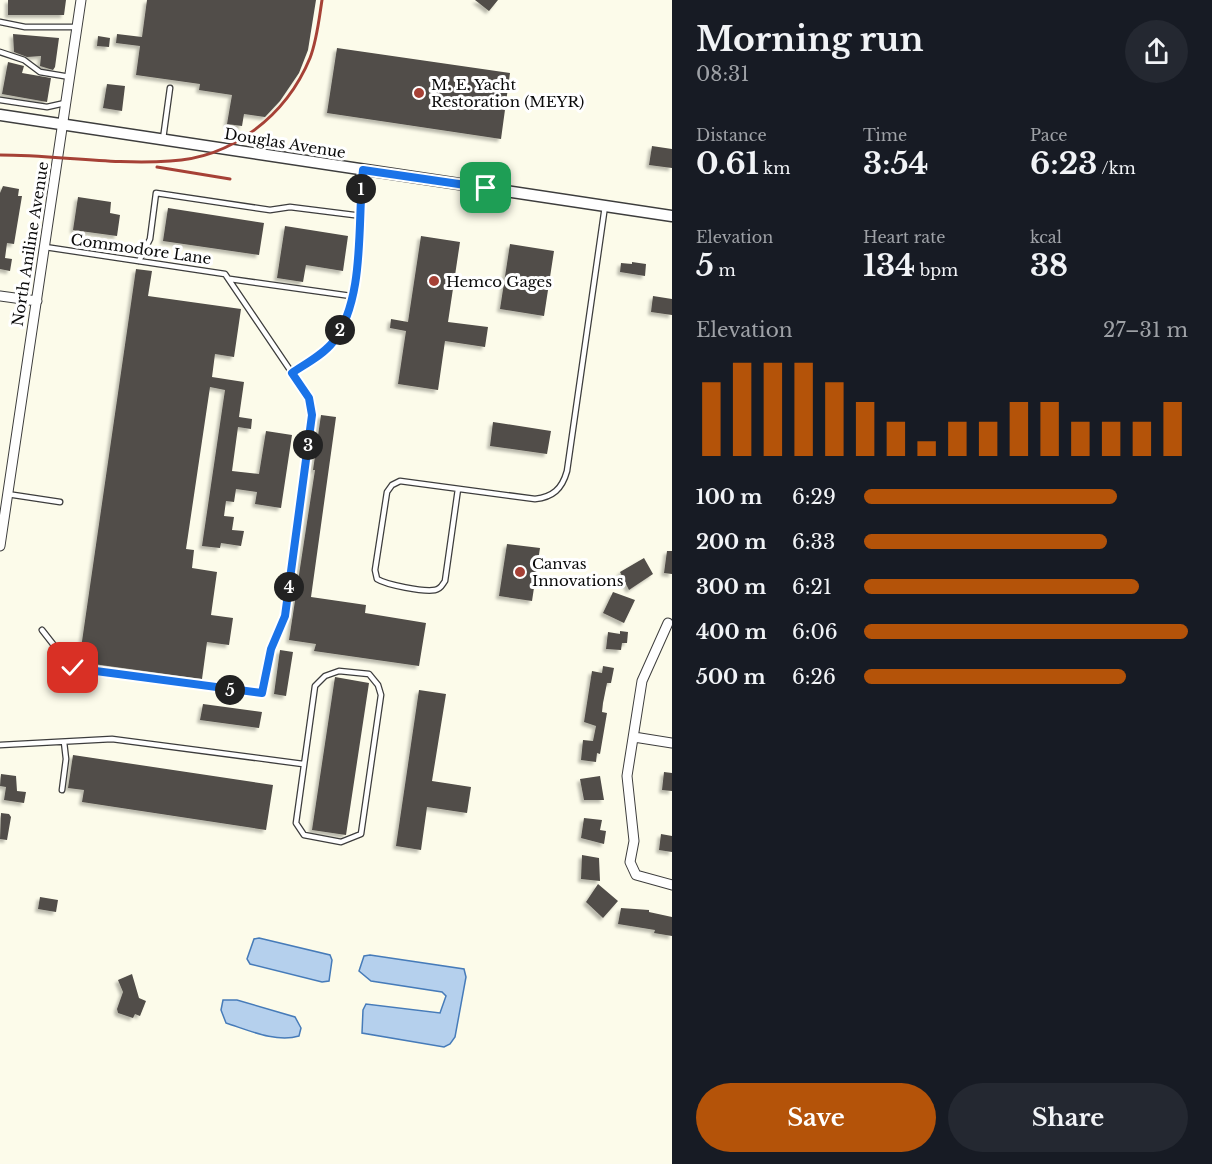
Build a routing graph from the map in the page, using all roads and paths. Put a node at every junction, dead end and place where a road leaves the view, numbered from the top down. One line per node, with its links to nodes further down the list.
1 (81, 0): 3 (street, North Aniline Avenue)
2 (0, 22): 3 (lane)
3 (77, 27): 5 (street, North Aniline Avenue)
4 (0, 52): 5 (lane)
5 (70, 77): 8 (street, North Aniline Avenue)
6 (170, 88): 11 (lane)
7 (0, 100): 8 (lane)
8 (66, 106): 10 (street, North Aniline Avenue)
9 (0, 116): 10 (street, Douglas Avenue)
10 (63, 125): 11 (street, Douglas Avenue); 16 (street, North Aniline Avenue)
11 (163, 139): 12 (street, Douglas Avenue)
12 (363, 170): 13 (street, Douglas Avenue); 14 (lane)
13 (605, 206): 15 (street, Douglas Avenue); 23 (lane)
14 (362, 216): 17 (lane); 20 (lane)
15 (672, 216)
16 (45, 247): 17 (lane, Commodore Lane); 21 (street, North Aniline Avenue)
17 (139, 261): 18 (lane, Commodore Lane)
18 (230, 279): 20 (lane, Commodore Lane); 22 (lane)
19 (0, 296): 21 (street)
20 (351, 296): 22 (lane)
21 (37, 301): 24 (street, North Aniline Avenue)
22 (292, 373): 28 (lane)
23 (458, 489): 23 (lane)
24 (8, 494): 25 (lane); 26 (street, North Aniline Avenue)
25 (60, 502)
26 (0, 546)
27 (668, 623): 29 (street)
28 (42, 630)
29 (634, 737): 31 (street); 35 (street)
30 (64, 742): 32 (lane); 33 (lane); 34 (lane)
31 (672, 743)
32 (0, 745)
33 (303, 764): 33 (lane)
34 (62, 790)
35 (672, 885)

